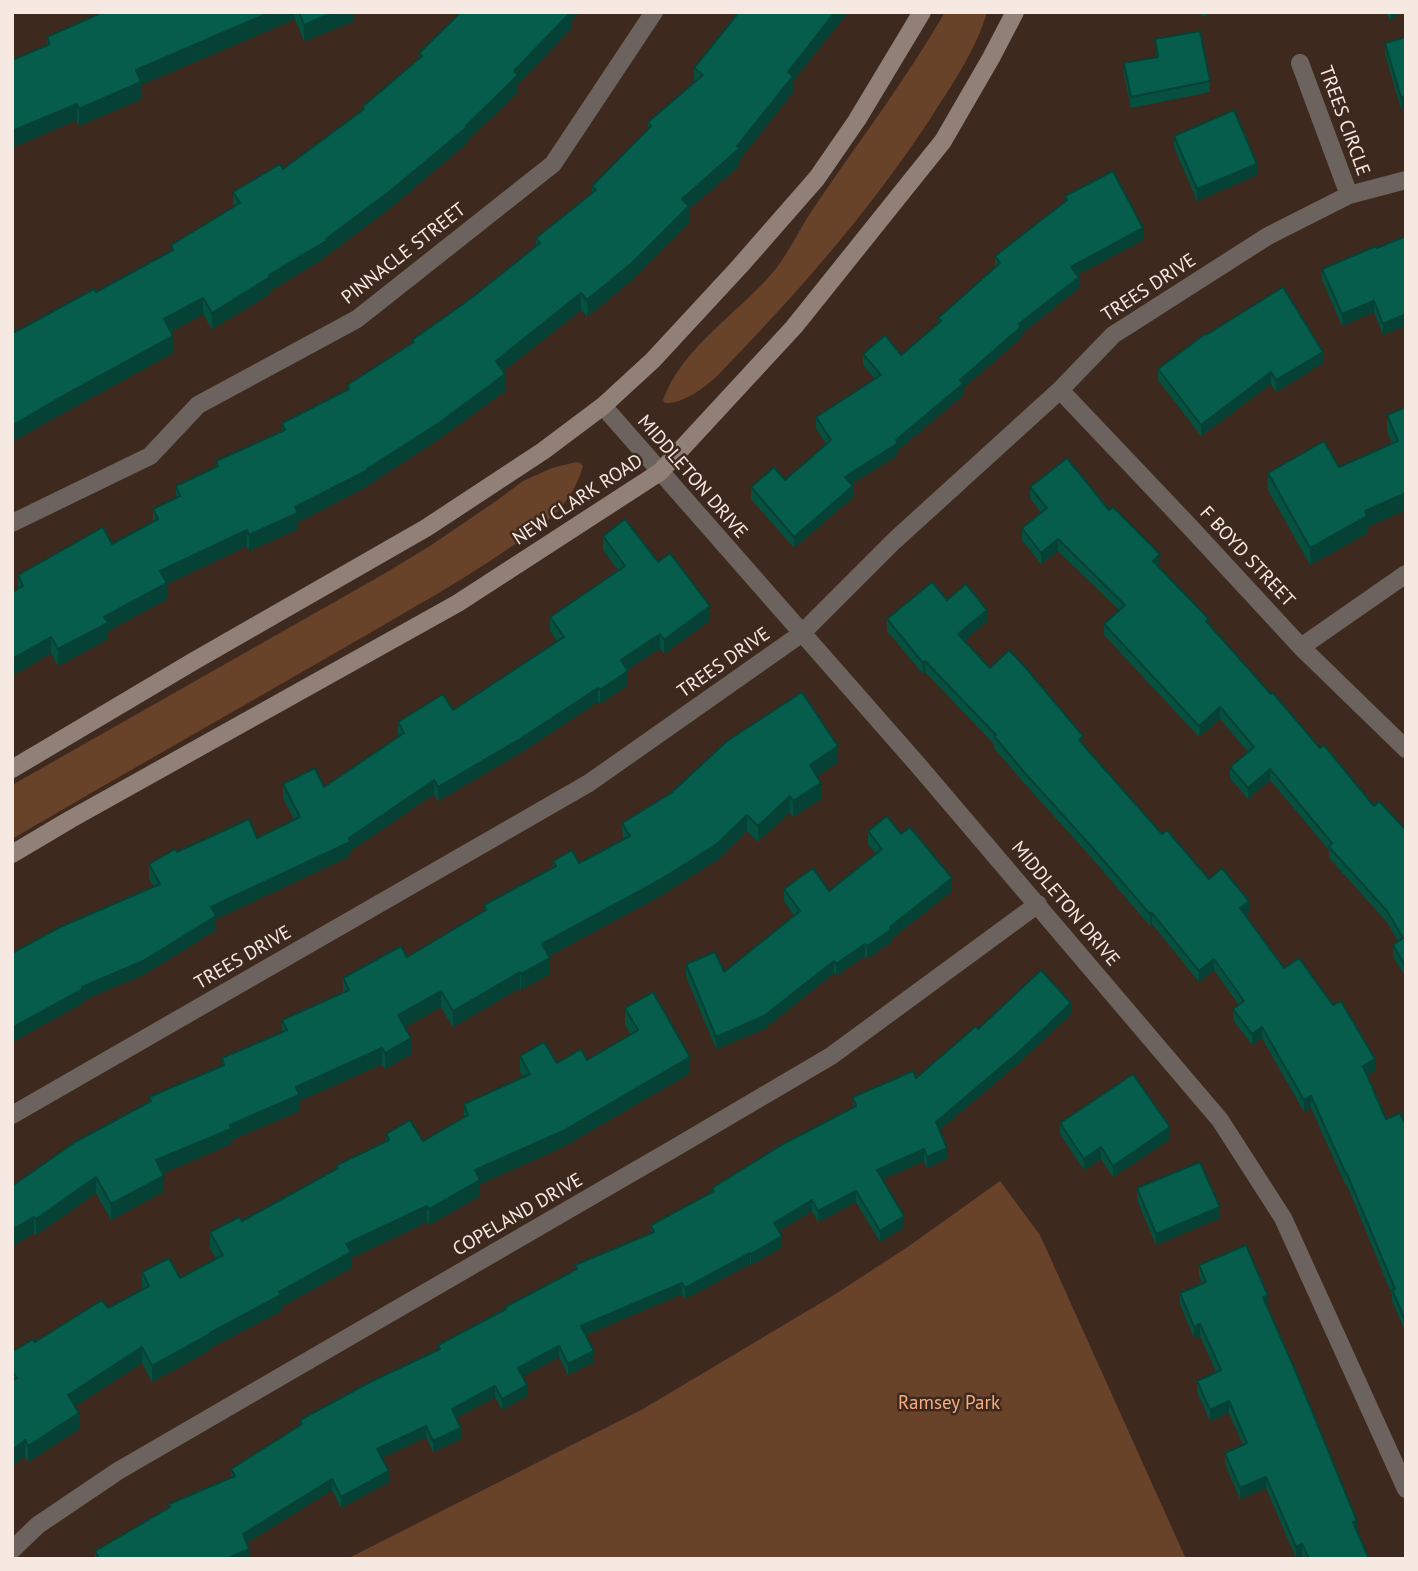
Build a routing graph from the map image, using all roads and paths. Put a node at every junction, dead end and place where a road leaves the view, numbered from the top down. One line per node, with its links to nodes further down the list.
1 (654, 12): 10 (street, PINNACLE STREET)
2 (922, 12): 8 (main road)
3 (1014, 12): 9 (main road, NEW CLARK ROAD)
4 (1300, 63): 6 (street, TREES CIRCLE)
5 (1406, 180): 6 (street, TREES DRIVE)
6 (1349, 195): 7 (street, TREES DRIVE)
7 (1060, 390): 12 (street, TREES DRIVE); 13 (street, F BOYD STREET)
8 (603, 406): 9 (street, MIDDLETON DRIVE); 15 (main road)
9 (660, 472): 12 (street, MIDDLETON DRIVE); 16 (main road, NEW CLARK ROAD)
10 (12, 523)
11 (1406, 574): 13 (street)
12 (801, 634): 17 (street, MIDDLETON DRIVE); 18 (street, TREES DRIVE)
13 (1301, 647): 14 (street, F BOYD STREET)
14 (1406, 749)
15 (12, 769)
16 (12, 854)
17 (1038, 904): 19 (street, MIDDLETON DRIVE); 20 (street, COPELAND DRIVE)
18 (12, 1115)
19 (1406, 1489)
20 (12, 1550)

